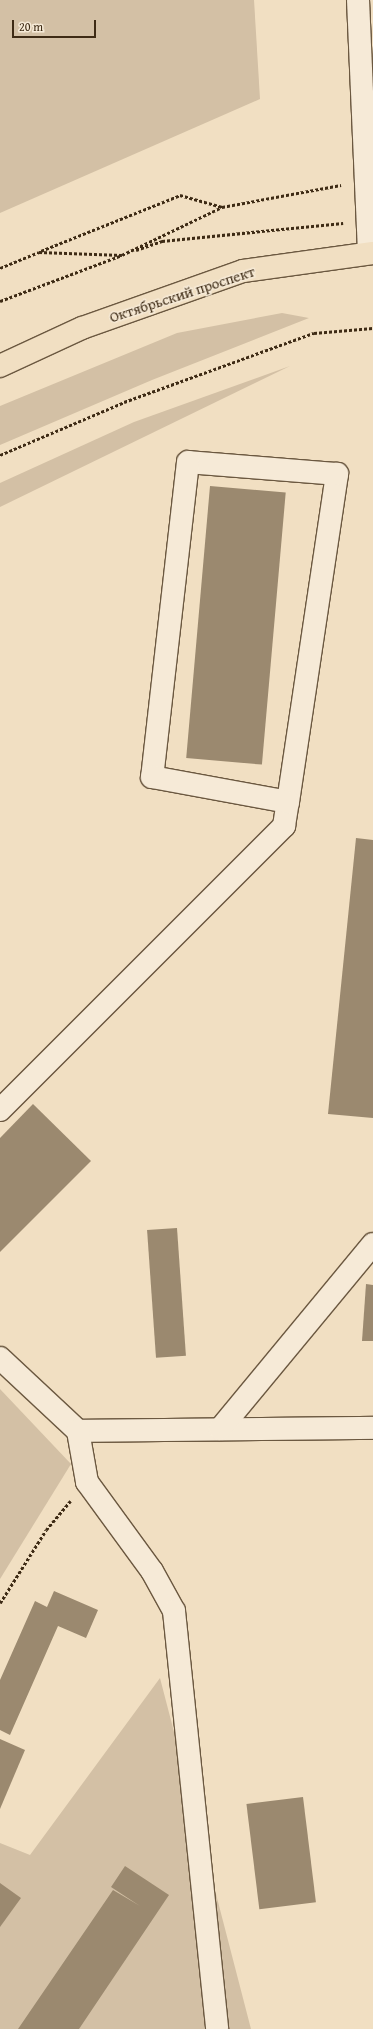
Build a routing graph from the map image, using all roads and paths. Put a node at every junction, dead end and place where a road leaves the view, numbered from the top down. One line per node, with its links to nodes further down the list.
1 (358, 0): 2 (street)
2 (366, 180): 3 (path); 4 (street)
3 (222, 207): 5 (path); 7 (path)
4 (368, 221): 6 (street); 7 (path)
5 (39, 252): 7 (path); 8 (path)
6 (371, 253): 11 (main road, Октябрьский проспект)
7 (122, 256): 9 (path)
8 (0, 268)
9 (0, 301)
10 (373, 328): 12 (path)
11 (0, 366)
12 (0, 455)
13 (288, 802): 13 (street); 14 (street)
14 (0, 1110)
15 (373, 1244): 18 (street)
16 (0, 1358): 19 (street)
17 (373, 1428): 18 (street)
18 (220, 1429): 19 (street)
19 (78, 1431): 20 (street)
20 (87, 1482): 21 (path); 22 (street)
21 (0, 1603)
22 (217, 2029)

